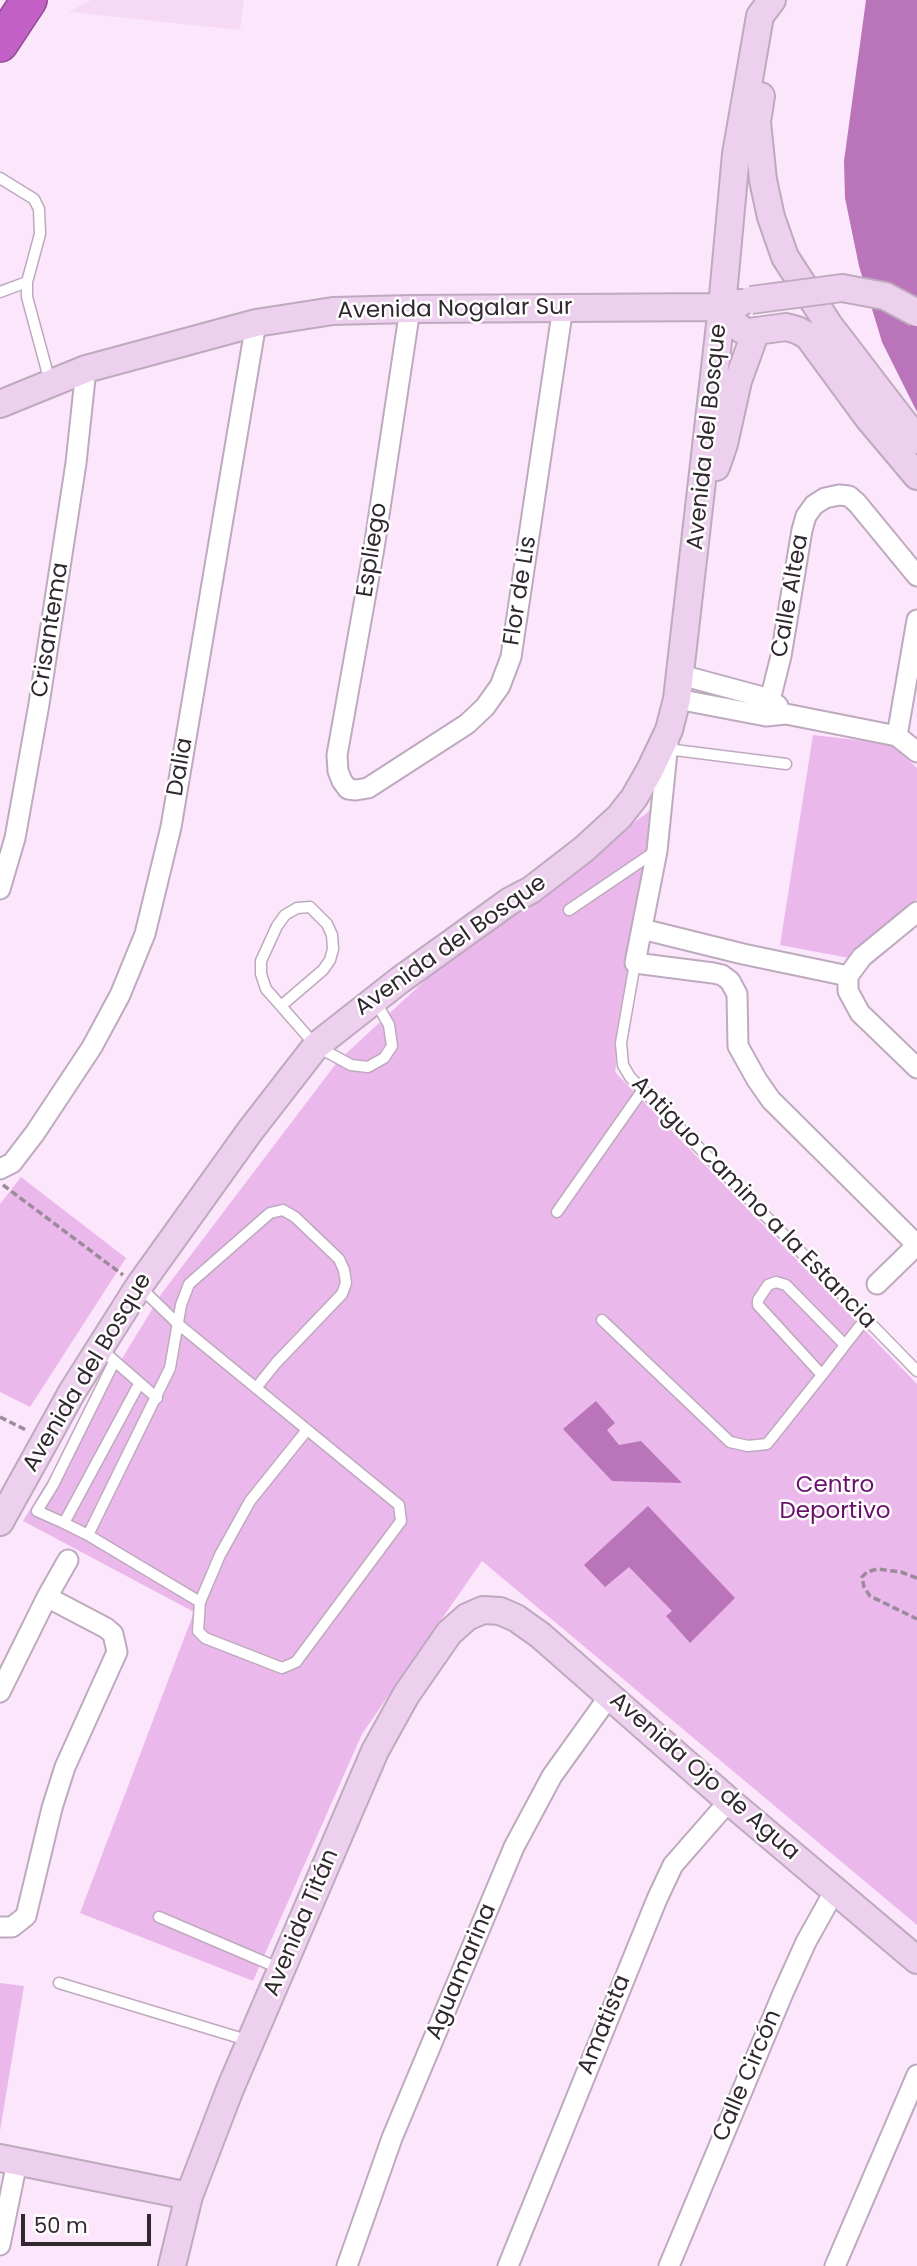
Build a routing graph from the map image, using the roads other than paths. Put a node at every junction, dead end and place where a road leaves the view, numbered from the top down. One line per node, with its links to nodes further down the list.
1 (29, 0): 4 (highway)
2 (772, 0): 9 (street, Avenida del Bosque)
3 (778, 0): 17 (street)
4 (0, 44)
5 (0, 178): 6 (lane)
6 (27, 282): 7 (lane); 15 (lane)
7 (0, 292)
8 (563, 307): 9 (street, Avenida Nogalar Sur); 10 (street, Avenida Nogalar Sur); 28 (street, Flor de Lis)
9 (722, 307): 11 (street, Avenida Nogalar Sur, bridge); 13 (street); 19 (street, Avenida del Bosque)
10 (410, 309): 12 (street, Avenida Nogalar Sur); 28 (street, Espliego)
11 (917, 313)
12 (256, 323): 14 (street, Avenida Nogalar Sur); 41 (street, Dalia)
13 (756, 331): 18 (street); 19 (street)
14 (86, 369): 15 (street, Avenida Nogalar Sur); 30 (street, Crisantema)
15 (50, 382): 16 (street, Avenida Nogalar Sur)
16 (0, 404)
17 (917, 440)
18 (917, 476)
19 (699, 512): 22 (street, Avenida del Bosque)
20 (917, 576): 23 (street, Calle Altea)
21 (917, 620): 24 (street)
22 (679, 687): 23 (street); 25 (street, Avenida del Bosque)
23 (768, 707): 24 (street)
24 (897, 736): 26 (street)
25 (668, 740): 27 (lane); 29 (street, Antiguo Camino a la Estancia); 36 (street, Avenida del Bosque)
26 (917, 752)
27 (786, 764)
28 (348, 789)
29 (657, 851): 31 (lane); 33 (street, Antiguo Camino a la Estancia)
30 (0, 889)
31 (569, 910)
32 (917, 912): 35 (street)
33 (642, 929): 34 (street, Antiguo Camino a la Estancia); 35 (street)
34 (635, 963): 40 (lane, Antiguo Camino a la Estancia); 43 (street)
35 (848, 976): 39 (street)
36 (374, 999): 38 (street, Avenida del Bosque); 38 (lane)
37 (281, 1006): 37 (lane); 38 (lane)
38 (316, 1046): 45 (street, Avenida del Bosque)
39 (917, 1068)
40 (642, 1091): 42 (lane); 46 (lane, Antiguo Camino a la Estancia)
41 (0, 1169)
42 (557, 1212)
43 (917, 1245): 44 (street)
44 (877, 1284)
45 (139, 1286): 48 (lane); 50 (street, Avenida del Bosque)
46 (867, 1320): 49 (lane); 51 (lane, Antiguo Camino a la Estancia)
47 (602, 1321): 52 (lane)
48 (178, 1324): 54 (lane); 54 (lane); 55 (lane)
49 (845, 1345): 52 (lane); 52 (lane)
50 (106, 1355): 53 (lane); 57 (street, Avenida del Bosque); 58 (lane)
51 (916, 1367)
52 (822, 1375)
53 (139, 1384): 55 (lane); 58 (lane)
54 (256, 1388): 56 (lane)
55 (157, 1398): 59 (lane)
56 (307, 1430): 62 (lane); 62 (lane)
57 (0, 1522)
58 (64, 1523): 59 (lane)
59 (88, 1535): 62 (lane)
60 (68, 1560): 61 (street)
61 (47, 1597): 64 (street); 69 (street)
62 (201, 1602)
63 (483, 1610): 65 (street, Avenida Ojo de Agua); 71 (street, Avenida Titán)
64 (0, 1692)
65 (610, 1695): 66 (street, Avenida Ojo de Agua); 79 (street, Aguamarina)
66 (729, 1801): 67 (street, Avenida Ojo de Agua); 80 (street, Amatista)
67 (835, 1890): 70 (street, Avenida Ojo de Agua); 81 (street, Calle Circón)
68 (159, 1917): 71 (lane)
69 (0, 1927)
70 (917, 1960)
71 (281, 1969): 73 (street, Avenida Titán)
72 (59, 1983): 73 (lane)
73 (250, 2042): 76 (street, Avenida Titán)
74 (917, 2075): 82 (street)
75 (9, 2160): 76 (street); 77 (street)
76 (189, 2196): 78 (street, Avenida Titán)
77 (0, 2245)
78 (173, 2266)
79 (347, 2266)
80 (509, 2266)
81 (669, 2266)
82 (835, 2266)

